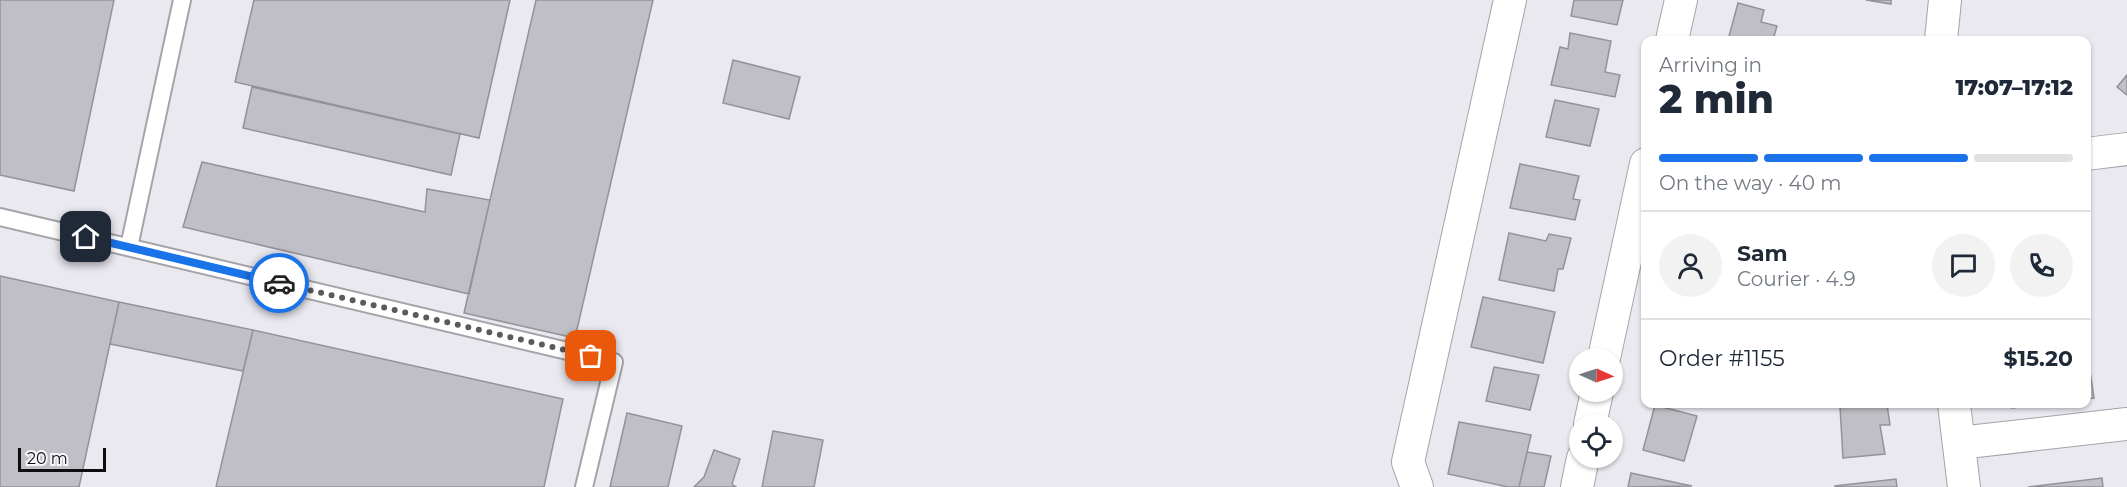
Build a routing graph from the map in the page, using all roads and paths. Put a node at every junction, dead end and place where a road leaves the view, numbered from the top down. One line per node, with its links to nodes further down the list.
1 (182, 0): 11 (lane)
2 (1510, 0): 18 (street)
3 (1681, 0): 5 (street)
4 (1945, 0): 6 (street)
5 (1673, 36)
6 (1941, 36)
7 (2127, 149): 8 (street)
8 (2091, 153)
9 (1641, 187): 12 (street)
10 (0, 217): 11 (lane)
11 (129, 248): 17 (lane)
12 (1606, 348)
13 (1955, 408): 15 (street)
14 (2127, 424): 15 (street)
15 (1959, 443): 20 (street)
16 (1581, 468): 19 (street)
17 (584, 487)
18 (1417, 487)
19 (1577, 487)
20 (1964, 487)

